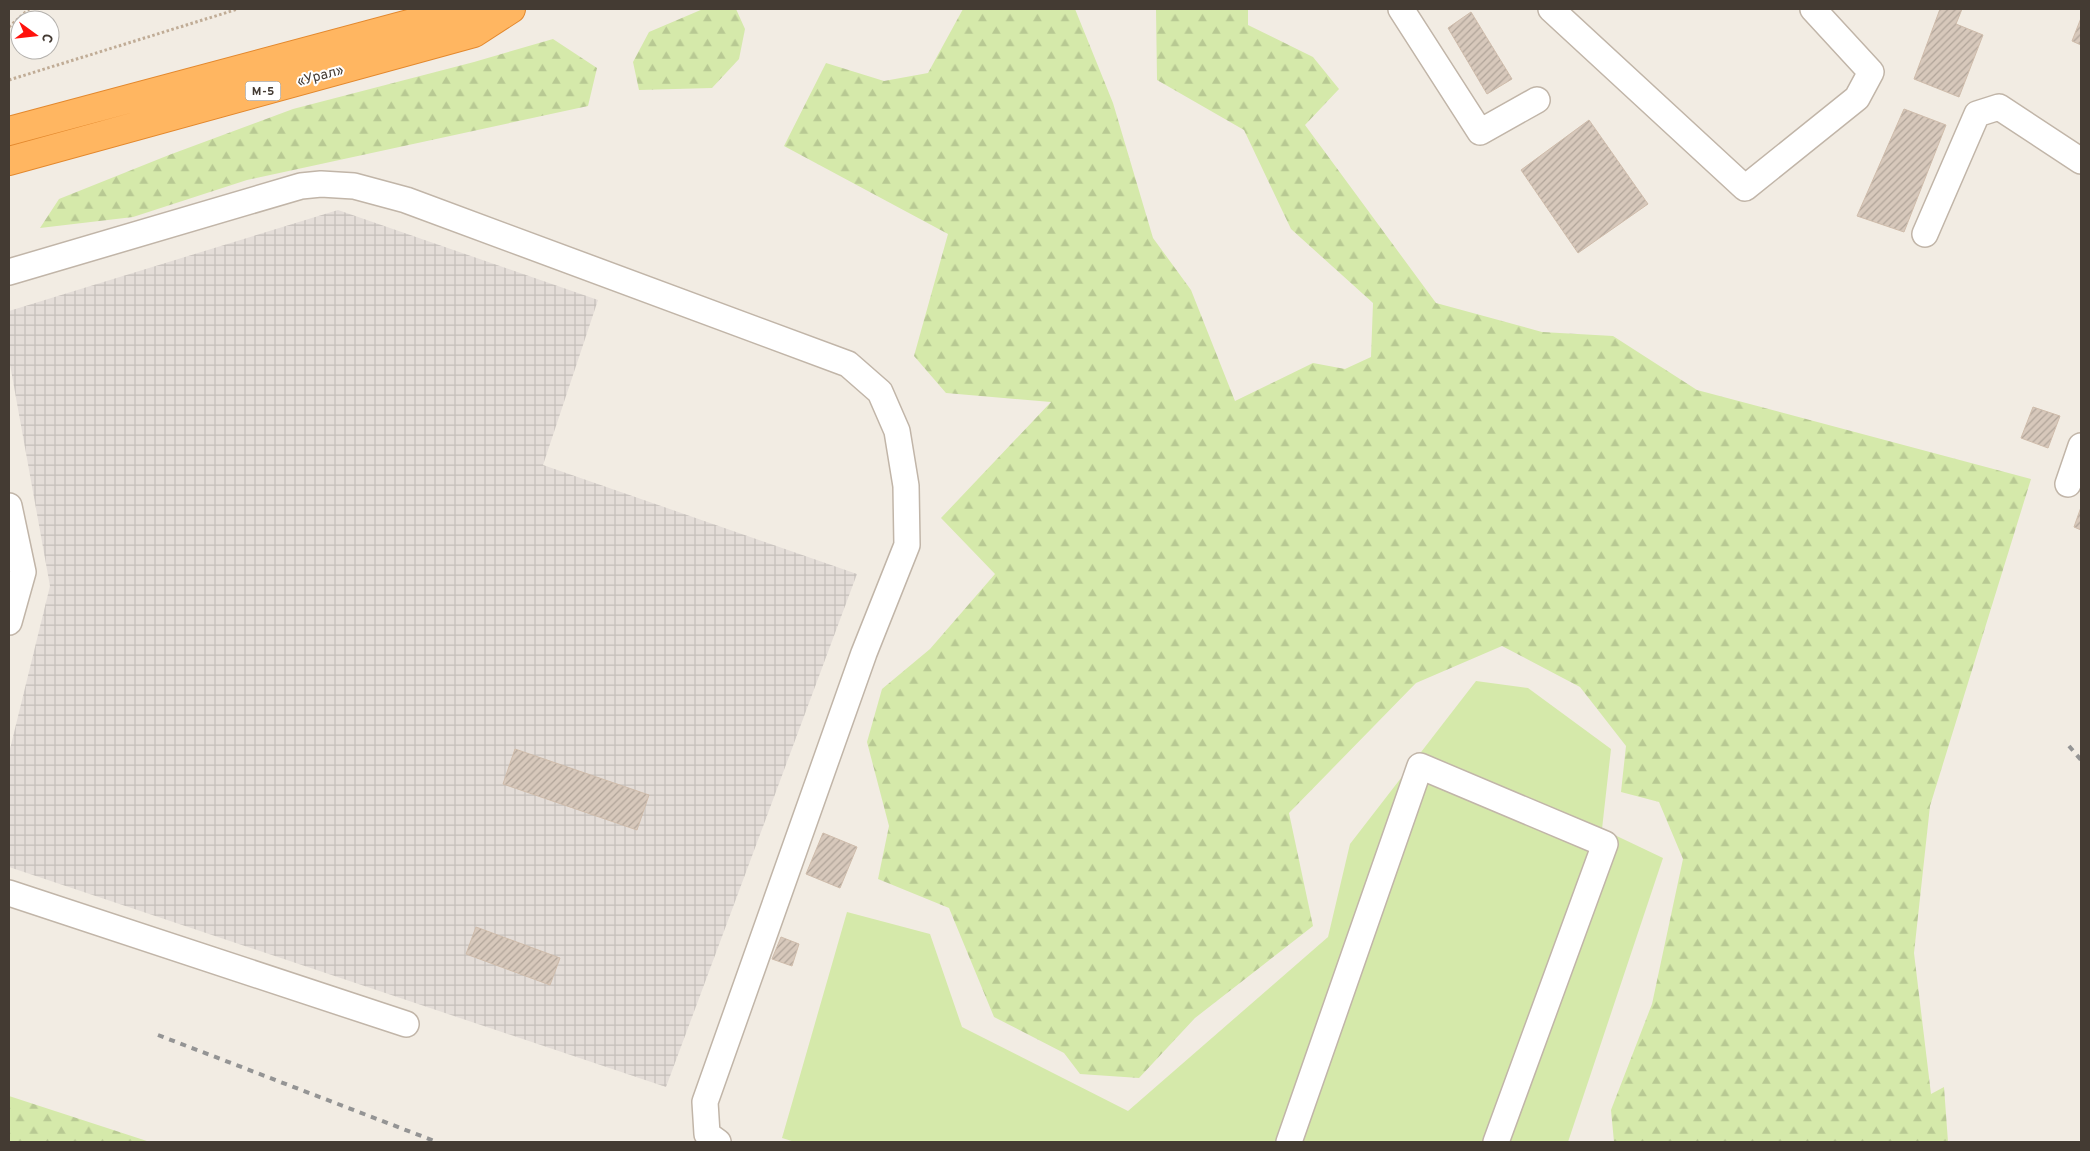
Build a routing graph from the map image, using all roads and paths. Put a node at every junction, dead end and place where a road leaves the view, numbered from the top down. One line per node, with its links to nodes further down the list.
1 (29, 9): 7 (path)
2 (238, 9): 8 (path)
3 (511, 9): 10 (highway, «Урал» / М-5); 11 (highway, «Урал» / М-5)
4 (1401, 9): 9 (street)
5 (1551, 9): 6 (street)
6 (1813, 9)
7 (9, 27)
8 (9, 80)
9 (1536, 100)
10 (15, 125)
11 (9, 161)
12 (2081, 161): 13 (street)
13 (1925, 234)
14 (9, 272): 21 (street)
15 (2081, 446): 16 (street)
16 (2068, 484)
17 (9, 506): 18 (street)
18 (9, 622)
19 (9, 893): 20 (street)
20 (406, 1024)
21 (718, 1142)
22 (1289, 1142): 23 (street)
23 (1496, 1142)

